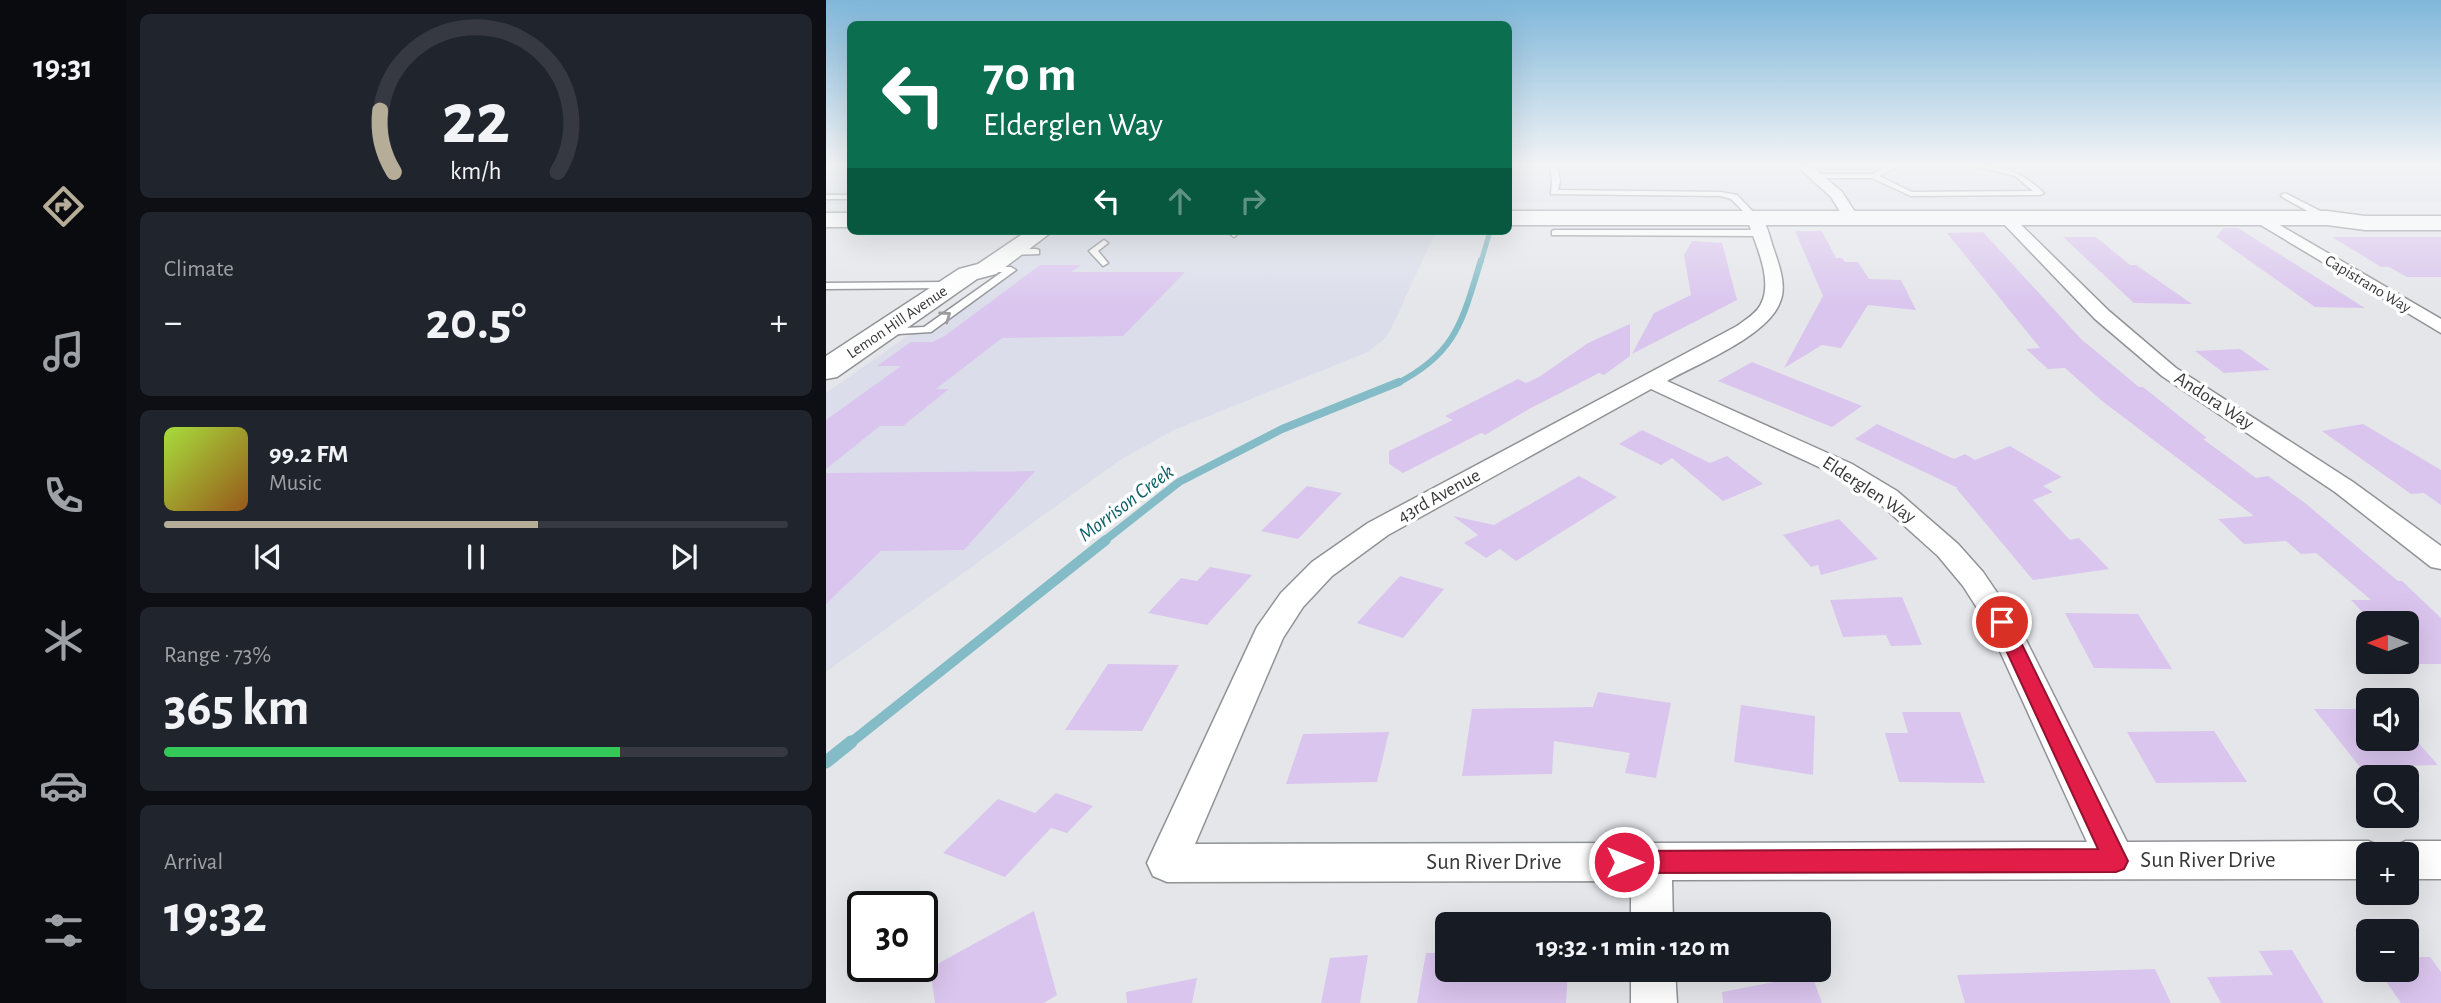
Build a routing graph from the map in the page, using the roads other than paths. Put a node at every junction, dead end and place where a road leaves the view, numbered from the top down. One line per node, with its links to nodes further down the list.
1 (1574, 212): 7 (lane)
2 (1746, 212): 15 (lane)
3 (1847, 212): 8 (street)
4 (2316, 212): 11 (lane)
5 (2441, 214): 11 (main road)
6 (1515, 218): 7 (main road)
7 (1573, 218): 15 (main road)
8 (1851, 218): 9 (main road); 15 (main road)
9 (2006, 218): 10 (main road); 27 (street, Andora Way)
10 (2259, 218): 11 (main road); 23 (street, Capistrano Way)
11 (2327, 218): 14 (main road)
12 (826, 220): 13 (main road)
13 (847, 220)
14 (2441, 223)
15 (1757, 225): 16 (lane); 26 (street, 43rd Avenue)
16 (1555, 233)
17 (1017, 241): 18 (main road, Lemon Hill Avenue); 21 (main road, Lemon Hill Avenue)
18 (1039, 241)
19 (1104, 243): 20 (lane)
20 (1103, 263)
21 (967, 275): 22 (lane); 24 (main road, Lemon Hill Avenue); 24 (lane, one-way to 21)
22 (826, 286)
23 (2441, 327)
24 (882, 332): 25 (main road, Lemon Hill Avenue)
25 (826, 370)
26 (1650, 381): 31 (street, Elderglen Way); 33 (street, 43rd Avenue)
27 (2441, 560)
28 (2356, 860): 31 (street, Sun River Drive)
29 (2419, 860): 30 (street)
30 (2441, 860)
31 (2116, 861): 32 (street, Sun River Drive)
32 (1651, 862): 33 (street, Sun River Drive); 34 (street)
33 (1167, 863)
34 (1652, 912)
35 (1653, 982): 36 (street)
36 (1654, 1003)

